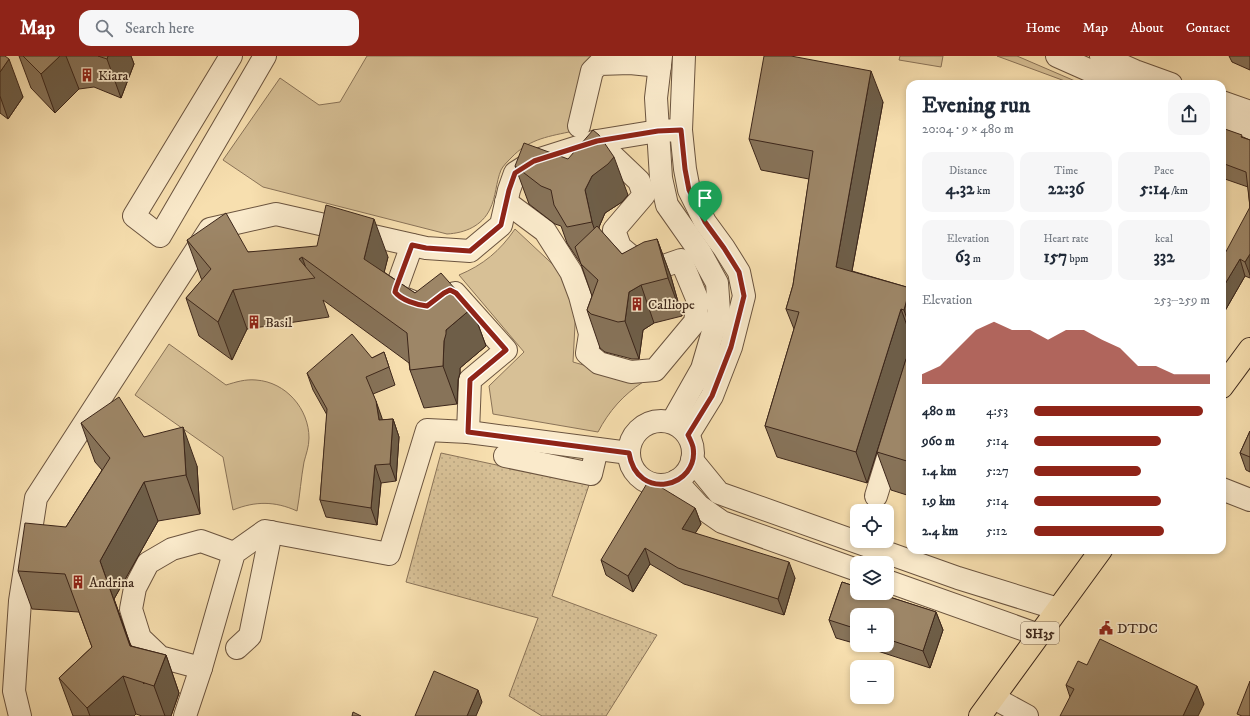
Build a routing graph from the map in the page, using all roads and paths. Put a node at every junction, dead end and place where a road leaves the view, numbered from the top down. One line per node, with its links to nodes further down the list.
1 (230, 56): 9 (street)
2 (265, 56): 12 (street)
3 (684, 56): 15 (street)
4 (1057, 56): 7 (street)
5 (1101, 56): 8 (street)
6 (660, 61): 14 (street); 16 (street)
7 (1111, 80)
8 (1160, 80)
9 (202, 102): 12 (street); 12 (street)
10 (1226, 103): 11 (street)
11 (1250, 112)
12 (226, 123)
13 (1226, 123): 17 (street)
14 (578, 126)
15 (681, 130): 16 (street); 24 (street)
16 (658, 131): 18 (street); 24 (street)
17 (1250, 132)
18 (597, 141): 19 (street); 19 (street)
19 (506, 202): 20 (street)
20 (412, 245): 25 (street); 46 (street)
21 (1250, 349): 22 (main road)
22 (1226, 382)
23 (906, 399): 32 (street)
24 (680, 429): 27 (street); 29 (street)
25 (468, 432): 26 (street); 34 (street)
26 (597, 449): 27 (street); 28 (street)
27 (629, 453): 30 (street)
28 (505, 456)
29 (692, 460): 30 (street); 38 (street)
30 (676, 481): 37 (street)
31 (1226, 491): 33 (street)
32 (876, 496)
33 (1250, 500)
34 (271, 532): 35 (street); 43 (street)
35 (234, 553): 44 (street); 44 (street)
36 (1098, 554): 41 (main road, SH35)
37 (850, 568)
38 (958, 578): 40 (street); 41 (street)
39 (894, 584): 40 (street)
40 (948, 603): 42 (street)
41 (1058, 609): 42 (main road, SH35)
42 (1039, 635): 45 (main road, SH35)
43 (237, 648)
44 (201, 668): 47 (street)
45 (994, 698): 48 (main road, SH35); 49 (street)
46 (20, 716)
47 (185, 716)
48 (980, 716)
49 (1027, 716)

